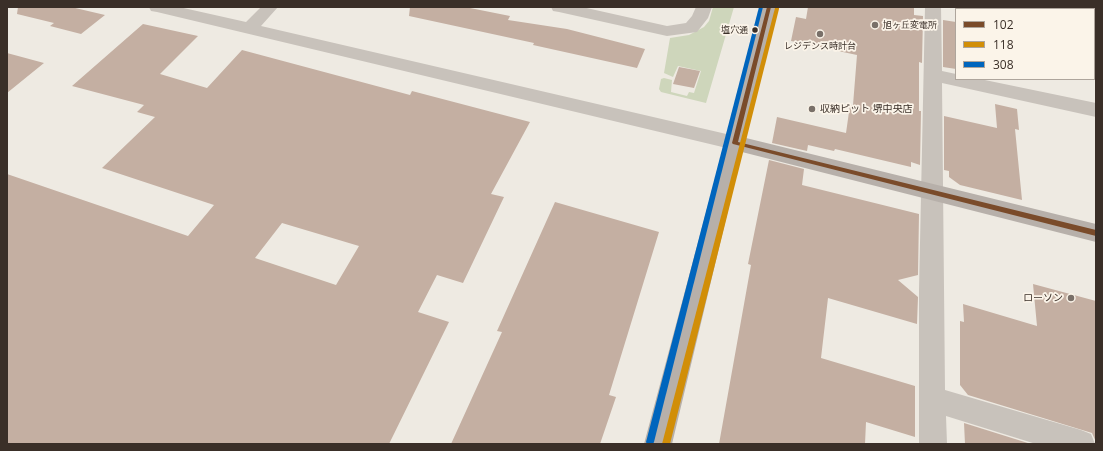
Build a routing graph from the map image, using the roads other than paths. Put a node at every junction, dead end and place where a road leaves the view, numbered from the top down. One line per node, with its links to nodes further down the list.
1 (157, 7): 7 (street)
2 (270, 7): 7 (street)
3 (560, 7): 4 (street)
4 (704, 7)
5 (769, 7): 12 (main road)
6 (933, 7): 8 (street)
7 (249, 29): 12 (street)
8 (932, 75): 10 (street); 13 (street)
9 (955, 80): 11 (street)
10 (955, 80)
11 (1096, 110)
12 (735, 143): 13 (main road); 16 (main road)
13 (933, 192): 14 (main road); 15 (street)
14 (1096, 233)
15 (933, 399): 17 (street); 18 (street)
16 (658, 444)
17 (933, 444)
18 (1081, 444)

